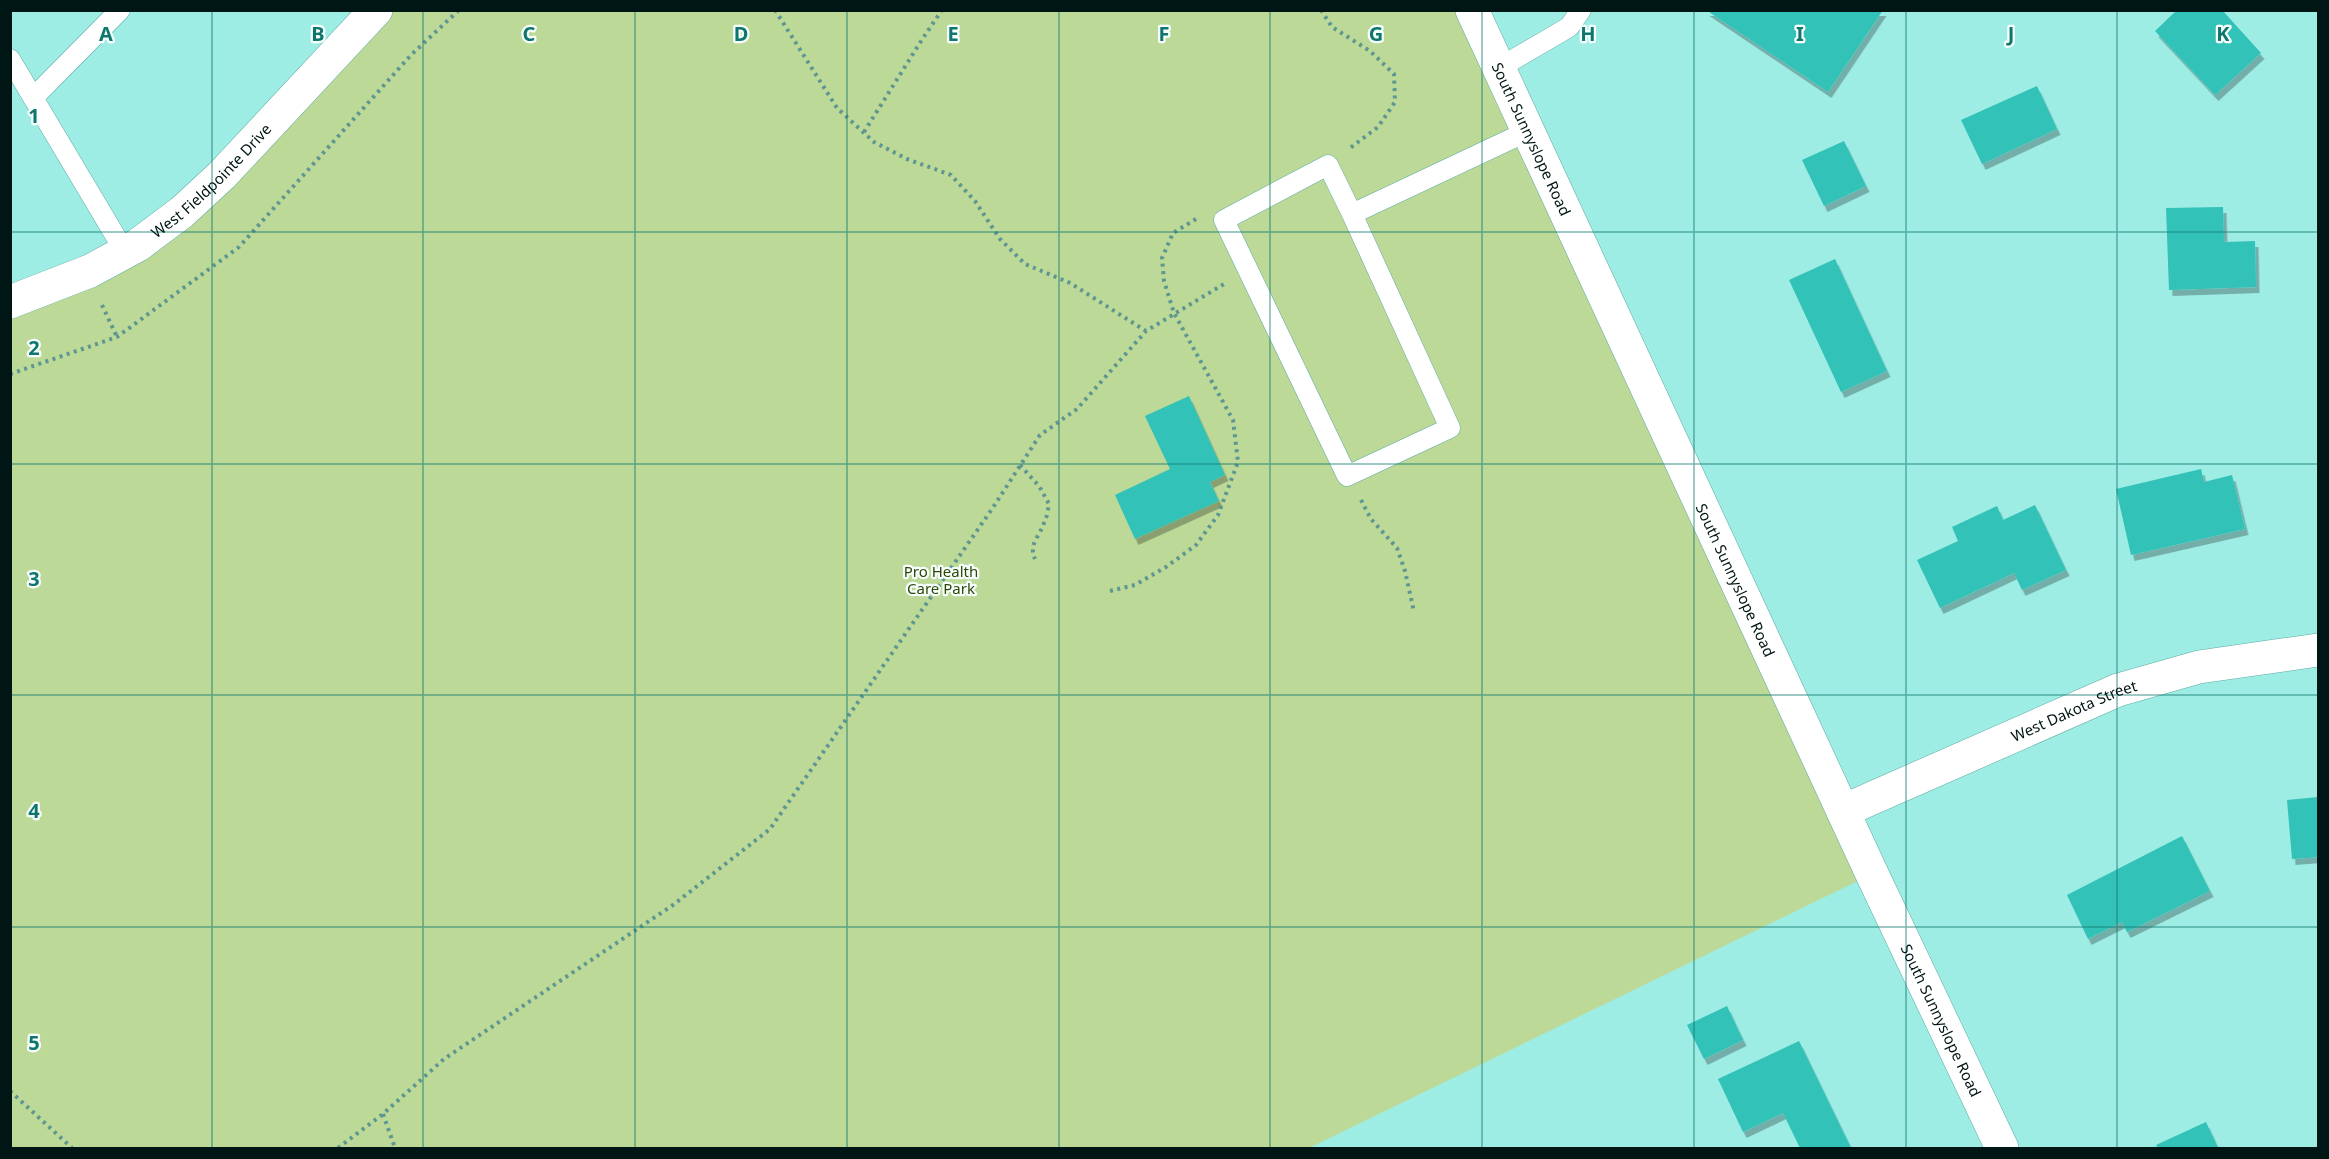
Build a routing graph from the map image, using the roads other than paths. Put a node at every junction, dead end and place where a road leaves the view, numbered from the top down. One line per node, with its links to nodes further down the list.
1 (120, 10): 7 (lane)
2 (376, 10): 10 (street, West Fieldpointe Drive)
3 (1472, 10): 6 (street, South Sunnyslope Road)
4 (1581, 10): 6 (lane)
5 (10, 59): 7 (lane)
6 (1499, 68): 8 (street, South Sunnyslope Road)
7 (33, 98): 10 (lane)
8 (1528, 131): 9 (lane); 13 (street, South Sunnyslope Road)
9 (1352, 214): 9 (lane)
10 (125, 252): 11 (street, West Fieldpointe Drive)
11 (10, 302)
12 (2319, 650): 13 (street, West Dakota Street)
13 (1843, 811): 14 (street, South Sunnyslope Road)
14 (2002, 1149)

